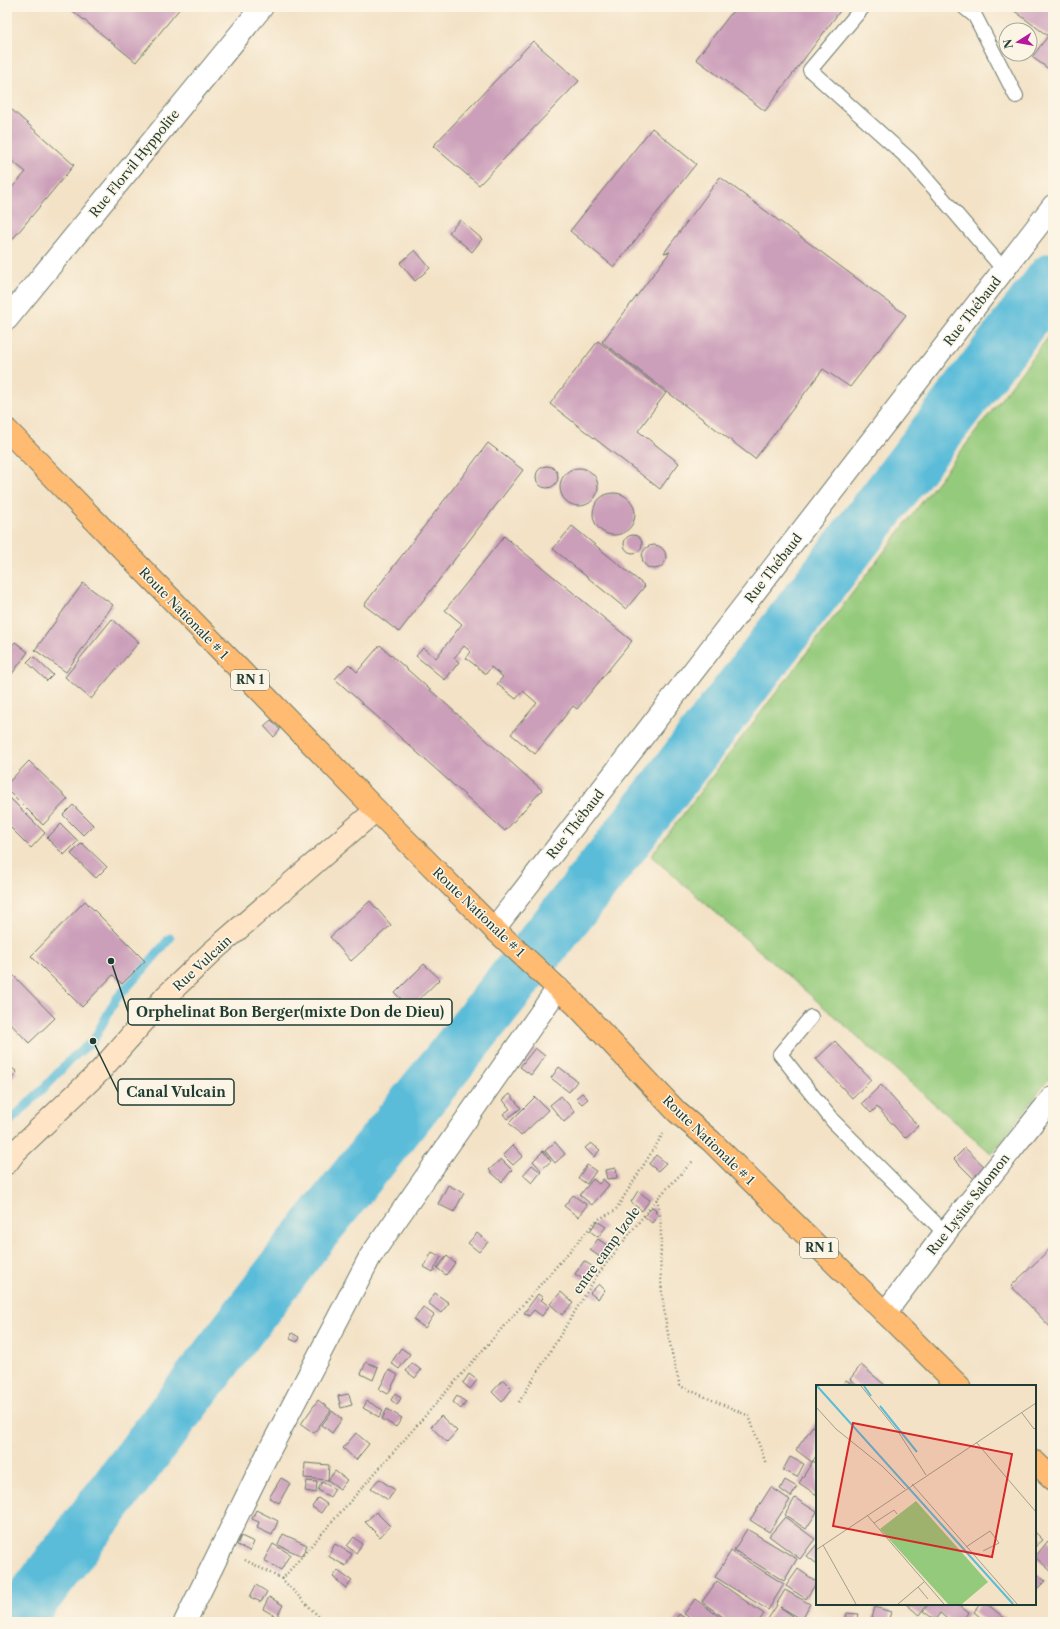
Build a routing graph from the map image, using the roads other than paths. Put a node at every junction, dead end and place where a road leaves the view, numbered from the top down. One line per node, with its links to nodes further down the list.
1 (262, 7): 7 (street, Rue Florvil Hyppolite)
2 (863, 7): 6 (lane)
3 (964, 7): 4 (lane)
4 (1016, 96)
5 (1053, 206): 6 (street, Rue Thébaud)
6 (1004, 270): 10 (street, Rue Thébaud)
7 (7, 319)
8 (7, 430): 9 (main road, Route Nationale # 1 / RN 1)
9 (376, 810): 10 (main road, Route Nationale # 1 / RN 1); 14 (street, Rue Vulcain)
10 (494, 929): 11 (main road, Route Nationale # 1 / RN 1)
11 (558, 988): 16 (main road, Route Nationale # 1 / RN 1); 20 (street)
12 (811, 1017): 15 (lane)
13 (1053, 1097): 15 (street, Rue Lysius Salomon)
14 (7, 1163)
15 (946, 1233): 16 (street, Rue Lysius Salomon)
16 (885, 1313): 17 (main road, Route Nationale # 1 / RN 1)
17 (958, 1385)
18 (1036, 1463): 19 (main road)
19 (1053, 1480)
20 (185, 1622)

